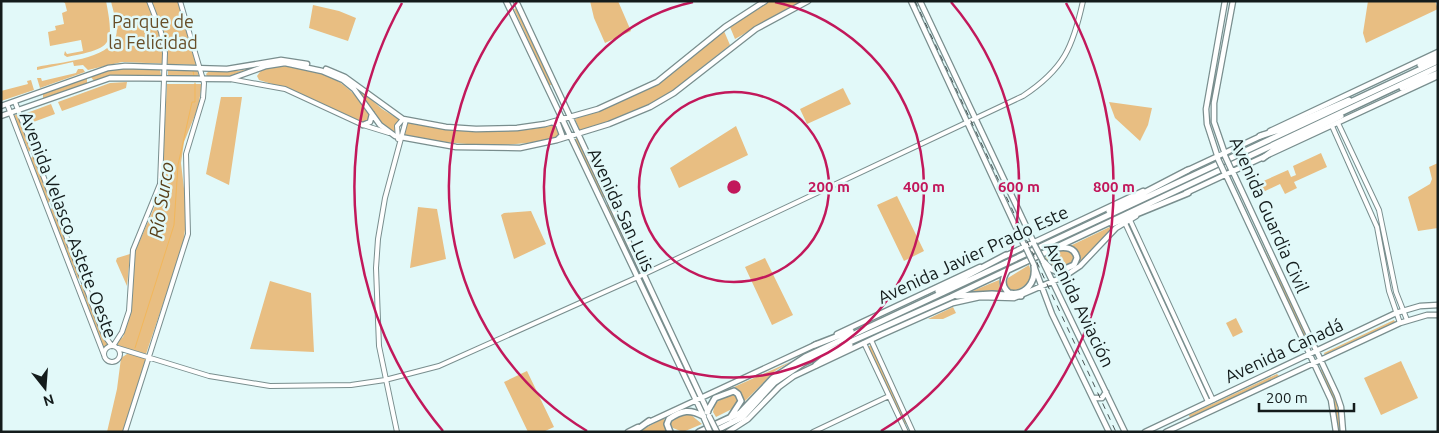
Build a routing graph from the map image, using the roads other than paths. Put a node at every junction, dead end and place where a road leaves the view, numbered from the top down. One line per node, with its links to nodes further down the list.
1 (149, 1): 15 (street)
2 (180, 1): 16 (street)
3 (506, 1): 41 (main road, Avenida San Luis)
4 (516, 1): 38 (main road, Avenida San Luis)
5 (765, 1): 38 (main road)
6 (808, 1): 48 (main road)
7 (911, 1): 42 (main road, Avenida Aviación)
8 (920, 1): 39 (main road, Avenida Aviación)
9 (1083, 1): 39 (street)
10 (1225, 1): 20 (main road, Avenida Guardia Civil)
11 (1234, 1): 21 (main road, Avenida Guardia Civil)
12 (1438, 52): 14 (main road, Avenida Javier Prado Este)
13 (1436, 58): 14 (highway); 28 (highway, Avenida Javier Prado Este)
14 (1418, 62): 50 (main road, Avenida Javier Prado Este)
15 (165, 68): 16 (main road); 19 (main road); 22 (street)
16 (200, 68): 24 (street); 40 (main road)
17 (1438, 68): 27 (highway, Avenida Javier Prado Este)
18 (1438, 74): 27 (highway); 44 (main road, Avenida Javier Prado Este)
19 (88, 75): 25 (main road); 26 (main road)
20 (1212, 76): 21 (main road); 54 (main road, Avenida Guardia Civil)
21 (1219, 77): 53 (main road, Avenida Guardia Civil)
22 (165, 79): 24 (main road); 25 (main road); 87 (street)
23 (230, 79): 24 (main road); 35 (main road); 45 (street)
24 (204, 80): 99 (street)
25 (91, 84): 30 (main road)
26 (39, 93): 29 (main road); 30 (main road)
27 (1385, 93): 33 (highway, Avenida Javier Prado Este)
28 (1364, 95): 50 (highway); 60 (highway, Avenida Javier Prado Este)
29 (15, 102): 31 (main road); 34 (street, Avenida Velasco Astete Oeste)
30 (42, 102): 34 (main road)
31 (8, 104): 32 (main road); 36 (street, Avenida Velasco Astete Oeste)
32 (1, 106)
33 (1350, 109): 55 (highway); 62 (highway, Avenida Javier Prado Este)
34 (18, 111): 36 (main road); 89 (street, Avenida Velasco Astete Oeste)
35 (372, 114): 45 (main road); 47 (main road)
36 (11, 115): 37 (main road); 97 (street, Avenida Velasco Astete Oeste)
37 (1, 117)
38 (571, 118): 41 (main road); 48 (main road, Avenida San Luis)
39 (975, 118): 42 (street); 63 (main road, Avenida Aviación)
40 (405, 119): 43 (main road); 51 (street); 51 (street)
41 (563, 120): 43 (main road); 49 (main road, Avenida San Luis)
42 (967, 122): 64 (main road, Avenida Aviación); 72 (street)
43 (552, 123): 52 (main road)
44 (1338, 123): 46 (main road, Avenida Javier Prado Este); 80 (street)
45 (363, 125): 47 (street)
46 (1332, 126): 55 (main road, Avenida Javier Prado Este); 81 (street)
47 (389, 133): 51 (main road)
48 (579, 134): 49 (main road); 72 (main road, Avenida San Luis)
49 (571, 136): 52 (main road); 73 (main road, Avenida San Luis)
50 (1260, 136): 53 (main road, Avenida Javier Prado Este)
51 (399, 138): 52 (main road); 107 (street)
52 (557, 140)
53 (1225, 154): 54 (main road, Avenida Javier Prado Este); 57 (main road, Avenida Guardia Civil, bridge)
54 (1218, 158): 56 (main road, Avenida Javier Prado Este); 58 (main road, Avenida Guardia Civil, bridge)
55 (1263, 158): 57 (main road, Avenida Javier Prado Este)
56 (1188, 170): 60 (highway); 63 (main road, Avenida Javier Prado Este)
57 (1232, 170): 58 (main road, Avenida Javier Prado Este); 94 (main road, Avenida Guardia Civil)
58 (1225, 173): 59 (main road, Avenida Javier Prado Este); 96 (main road, Avenida Guardia Civil)
59 (1188, 192): 61 (main road, Avenida Javier Prado Este); 62 (highway)
60 (1097, 220): 79 (highway, Avenida Javier Prado Este)
61 (1127, 222): 66 (street); 67 (street); 74 (main road, Avenida Javier Prado Este)
62 (1094, 229): 65 (highway, Avenida Javier Prado Este)
63 (1034, 243): 64 (main road, Avenida Javier Prado Este); 69 (main road, Avenida Aviación, bridge)
64 (1025, 247): 68 (main road, Avenida Javier Prado Este); 70 (main road, Avenida Aviación, bridge)
65 (1054, 248): 69 (highway); 71 (highway, Avenida Javier Prado Este)
66 (1144, 251): 67 (street); 113 (street)
67 (1139, 253): 113 (street)
68 (1006, 255): 79 (highway); 91 (main road, Avenida Javier Prado Este)
69 (1043, 261): 74 (main road, Avenida Aviación)
70 (1034, 266): 71 (highway); 75 (main road, Avenida Aviación)
71 (1008, 270): 77 (highway, Avenida Javier Prado Este)
72 (643, 275): 73 (street); 110 (main road, Avenida San Luis)
73 (638, 277): 107 (street); 112 (main road, Avenida San Luis)
74 (1053, 282): 75 (main road, Avenida Javier Prado Este); 108 (main road, Avenida Aviación)
75 (1043, 286): 76 (main road, Avenida Javier Prado Este); 111 (main road, Avenida Aviación)
76 (1021, 296): 77 (highway); 88 (main road, Avenida Javier Prado Este)
77 (951, 297): 84 (highway, Avenida Javier Prado Este)
78 (1438, 305): 80 (main road, Avenida Canadá)
79 (914, 306): 86 (highway, Avenida Javier Prado Este)
80 (1403, 310): 81 (main road, Avenida Canadá); 83 (street)
81 (1396, 313): 85 (street); 94 (main road, Avenida Canadá)
82 (1438, 315): 83 (main road, Avenida Canadá)
83 (1407, 320): 85 (main road, Avenida Canadá)
84 (897, 321): 104 (highway); 125 (highway, Avenida Javier Prado Este)
85 (1400, 323): 101 (main road, Avenida Canadá)
86 (868, 326): 91 (highway); 116 (highway, Avenida Javier Prado Este)
87 (118, 340): 89 (street); 92 (street)
88 (871, 340): 90 (main road, Avenida Javier Prado Este); 100 (street)
89 (108, 341): 92 (street, Avenida Velasco Astete Oeste)
90 (864, 343): 103 (street); 104 (main road, Avenida Javier Prado Este)
91 (815, 345): 110 (main road, Avenida Javier Prado Este)
92 (112, 346): 93 (street); 97 (street)
93 (118, 348): 95 (street); 98 (street)
94 (1316, 351): 96 (main road, Avenida Canadá); 101 (main road, Avenida Guardia Civil)
95 (134, 352): 98 (street); 99 (street)
96 (1310, 354): 102 (main road, Avenida Guardia Civil); 105 (main road, Avenida Canadá)
97 (104, 355): 98 (street)
98 (120, 356)
99 (149, 357): 107 (street); 119 (street)
100 (880, 360): 103 (street); 130 (street)
101 (1320, 360): 102 (main road, Avenida Canadá); 136 (main road, Avenida Guardia Civil)
102 (1314, 362): 106 (main road, Avenida Canadá); 135 (main road, Avenida Guardia Civil)
103 (873, 363): 109 (street)
104 (816, 365): 127 (main road, Avenida Javier Prado Este)
105 (1276, 370): 106 (main road); 113 (main road, Avenida Canadá)
106 (1280, 378): 117 (main road, Avenida Canadá)
107 (385, 380): 120 (street)
108 (1106, 392): 111 (main road); 132 (main road, Avenida Aviación)
109 (889, 396): 128 (street); 129 (street)
110 (702, 397): 112 (main road, Avenida Javier Prado Este); 115 (main road, Avenida San Luis)
111 (1093, 398): 131 (main road, Avenida Aviación)
112 (696, 400): 115 (main road, Avenida San Luis); 118 (main road, Avenida Javier Prado Este)
113 (1211, 401): 114 (main road, Avenida Canadá)
114 (1186, 412): 117 (main road); 133 (main road, Avenida Canadá)
115 (706, 415): 116 (highway); 123 (highway); 125 (main road, Avenida San Luis, bridge); 126 (main road, Avenida San Luis, bridge)
116 (729, 419): 124 (highway, Avenida Javier Prado Este)
117 (1191, 420): 134 (main road, Avenida Canadá)
118 (650, 421): 121 (main road, Avenida Javier Prado Este); 122 (highway)
119 (126, 432)
120 (397, 432)
121 (628, 432)
122 (634, 432)
123 (670, 432)
124 (699, 432)
125 (712, 432)
126 (717, 432)
127 (728, 432)
128 (813, 432)
129 (906, 432)
130 (913, 432)
131 (1109, 432)
132 (1125, 432)
133 (1145, 432)
134 (1166, 432)
135 (1336, 432)
136 (1343, 432)

